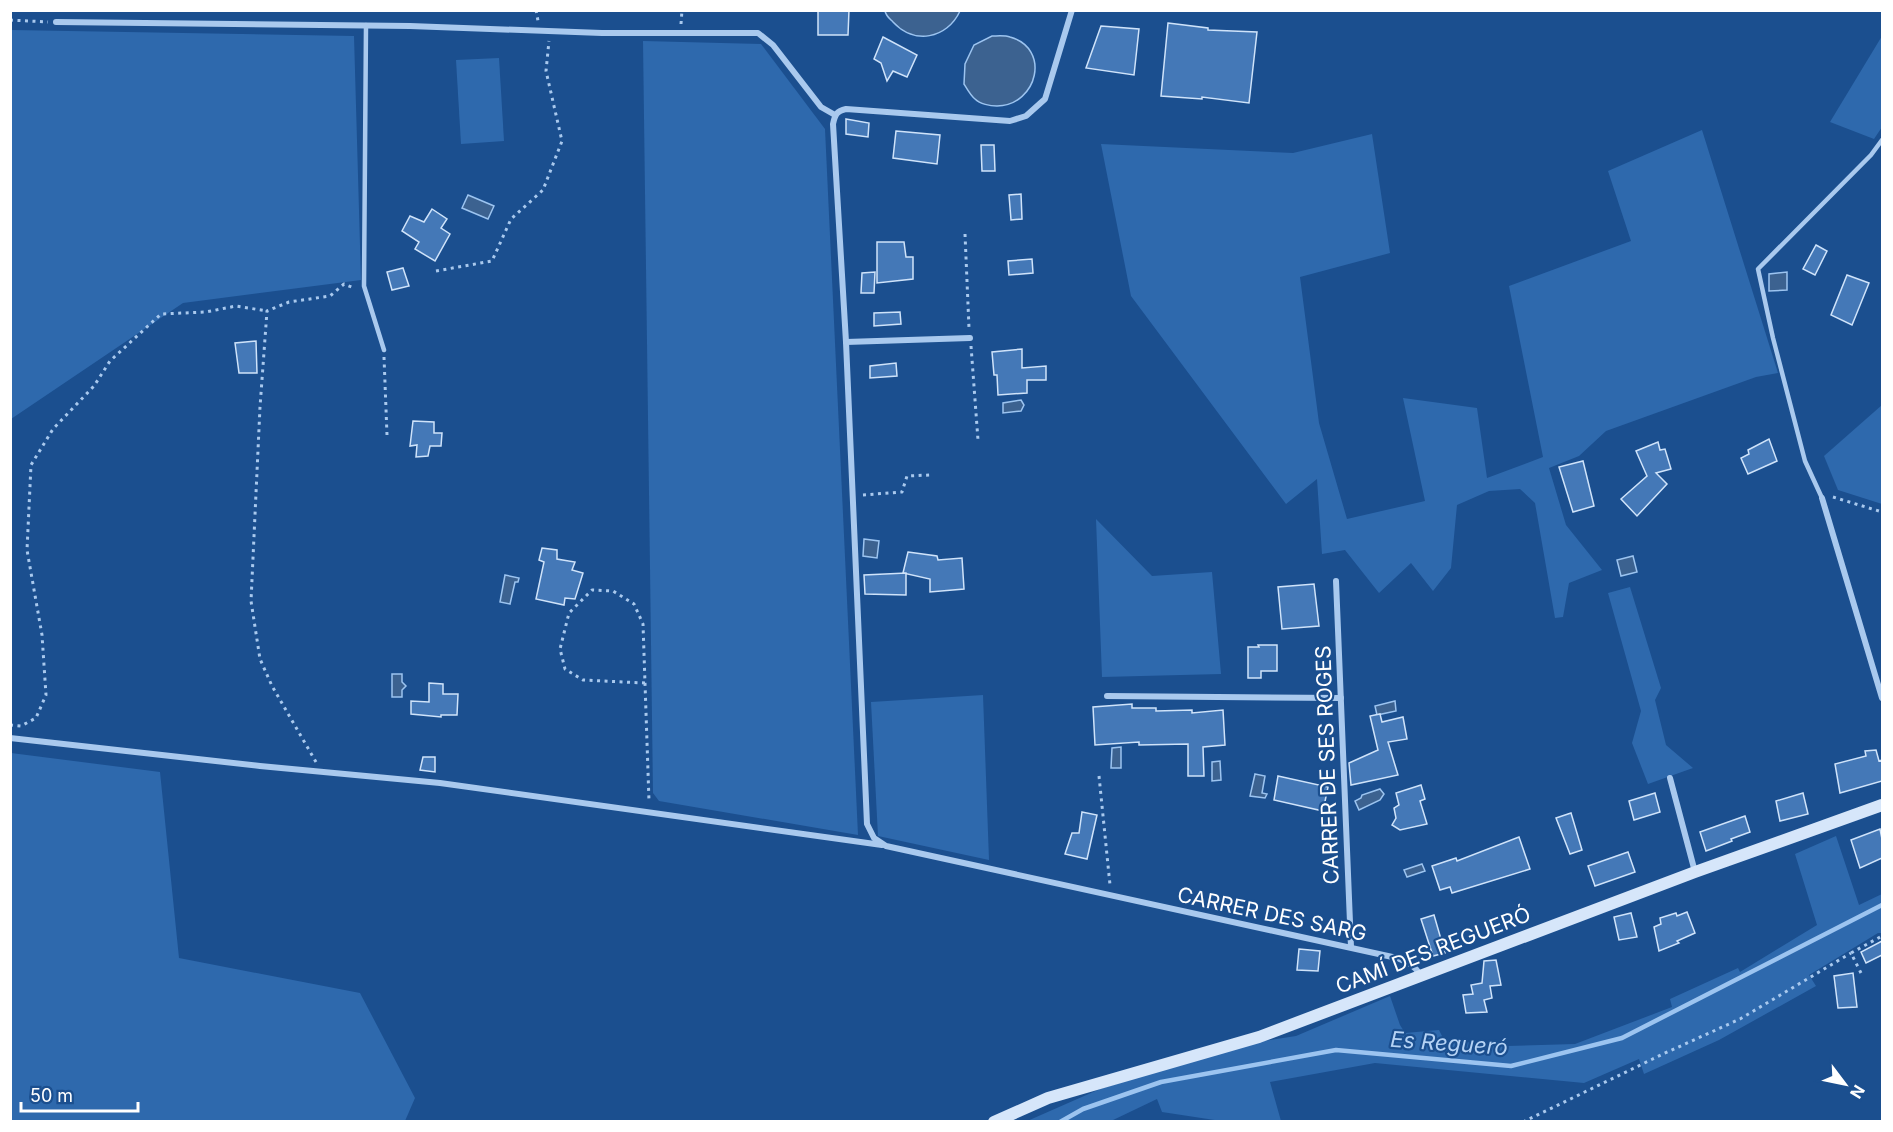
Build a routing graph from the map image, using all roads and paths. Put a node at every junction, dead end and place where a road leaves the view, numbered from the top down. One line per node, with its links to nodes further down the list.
1 (1072, 10): 6 (street)
2 (10, 20): 3 (path)
3 (56, 22): 4 (street)
4 (366, 25): 5 (street); 9 (lane)
5 (549, 31): 6 (street); 8 (path)
6 (835, 115): 12 (street)
7 (1882, 140): 17 (lane)
8 (436, 271)
9 (364, 286): 10 (path); 13 (lane)
10 (267, 311): 24 (path); 26 (path)
11 (970, 338): 12 (street)
12 (846, 342): 16 (street)
13 (384, 350): 14 (path)
14 (387, 435)
15 (930, 475): 16 (path)
16 (853, 496): 31 (street)
17 (1822, 498): 18 (path); 23 (street)
18 (1882, 512)
19 (1336, 581): 22 (street, CARRER DE SES ROGES)
20 (645, 683): 20 (path); 30 (path)
21 (1107, 696): 22 (street)
22 (1341, 698): 35 (street, CARRER DE SES ROGES)
23 (1882, 698)
24 (10, 725)
25 (10, 738): 26 (street, CARRER DES SARG)
26 (322, 772): 30 (street, CARRER DES SARG)
27 (1099, 776): 33 (path)
28 (1670, 778): 32 (street)
29 (1882, 805): 32 (street, CAMÍ DES REGUERÓ)
30 (651, 812): 31 (street, CARRER DES SARG)
31 (886, 846): 33 (street, CARRER DES SARG)
32 (1695, 872): 38 (street, CAMÍ DES REGUERÓ)
33 (1112, 896): 35 (street, CARRER DES SARG)
34 (1882, 936): 36 (path)
35 (1351, 947): 38 (street, CARRER DES SARG)
36 (1851, 953): 37 (path); 40 (path)
37 (1861, 973)
38 (1420, 975): 39 (street, CAMÍ DES REGUERÓ)
39 (994, 1122)
40 (1523, 1122)

